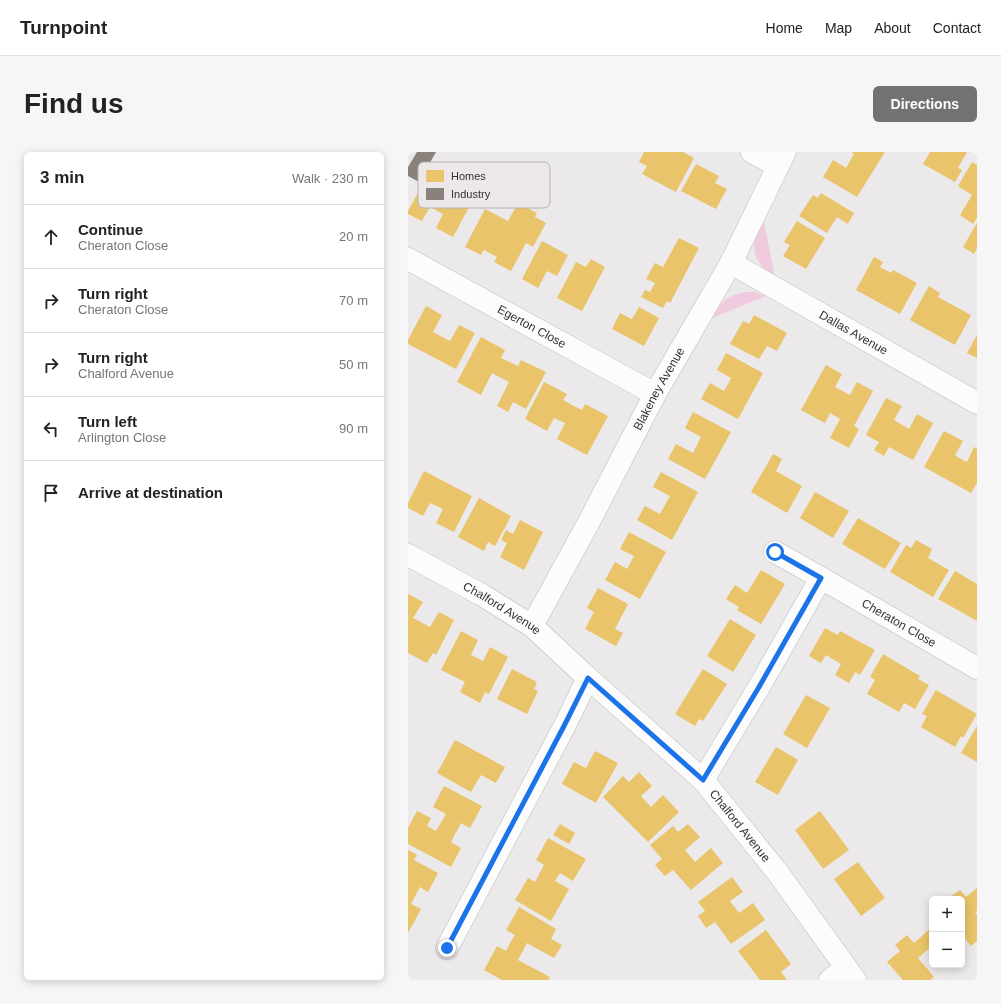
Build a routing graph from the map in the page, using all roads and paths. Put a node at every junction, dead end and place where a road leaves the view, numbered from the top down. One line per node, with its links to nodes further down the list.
1 (752, 152): 2 (street)
2 (782, 159): 4 (street, Blakeney Avenue)
3 (408, 259): 5 (street, Egerton Close)
4 (731, 263): 5 (street, Blakeney Avenue); 6 (street, Dallas Avenue)
5 (655, 394): 10 (street, Blakeney Avenue)
6 (977, 403)
7 (775, 552): 9 (street, Cheraton Close)
8 (408, 555): 10 (street, Chalford Avenue)
9 (821, 578): 11 (street, Cheraton Close); 13 (street)
10 (532, 626): 12 (street, Chalford Avenue)
11 (977, 668)
12 (588, 678): 13 (street, Chalford Avenue); 14 (street)
13 (703, 780): 15 (street, Chalford Avenue)
14 (447, 948)
15 (843, 976)

